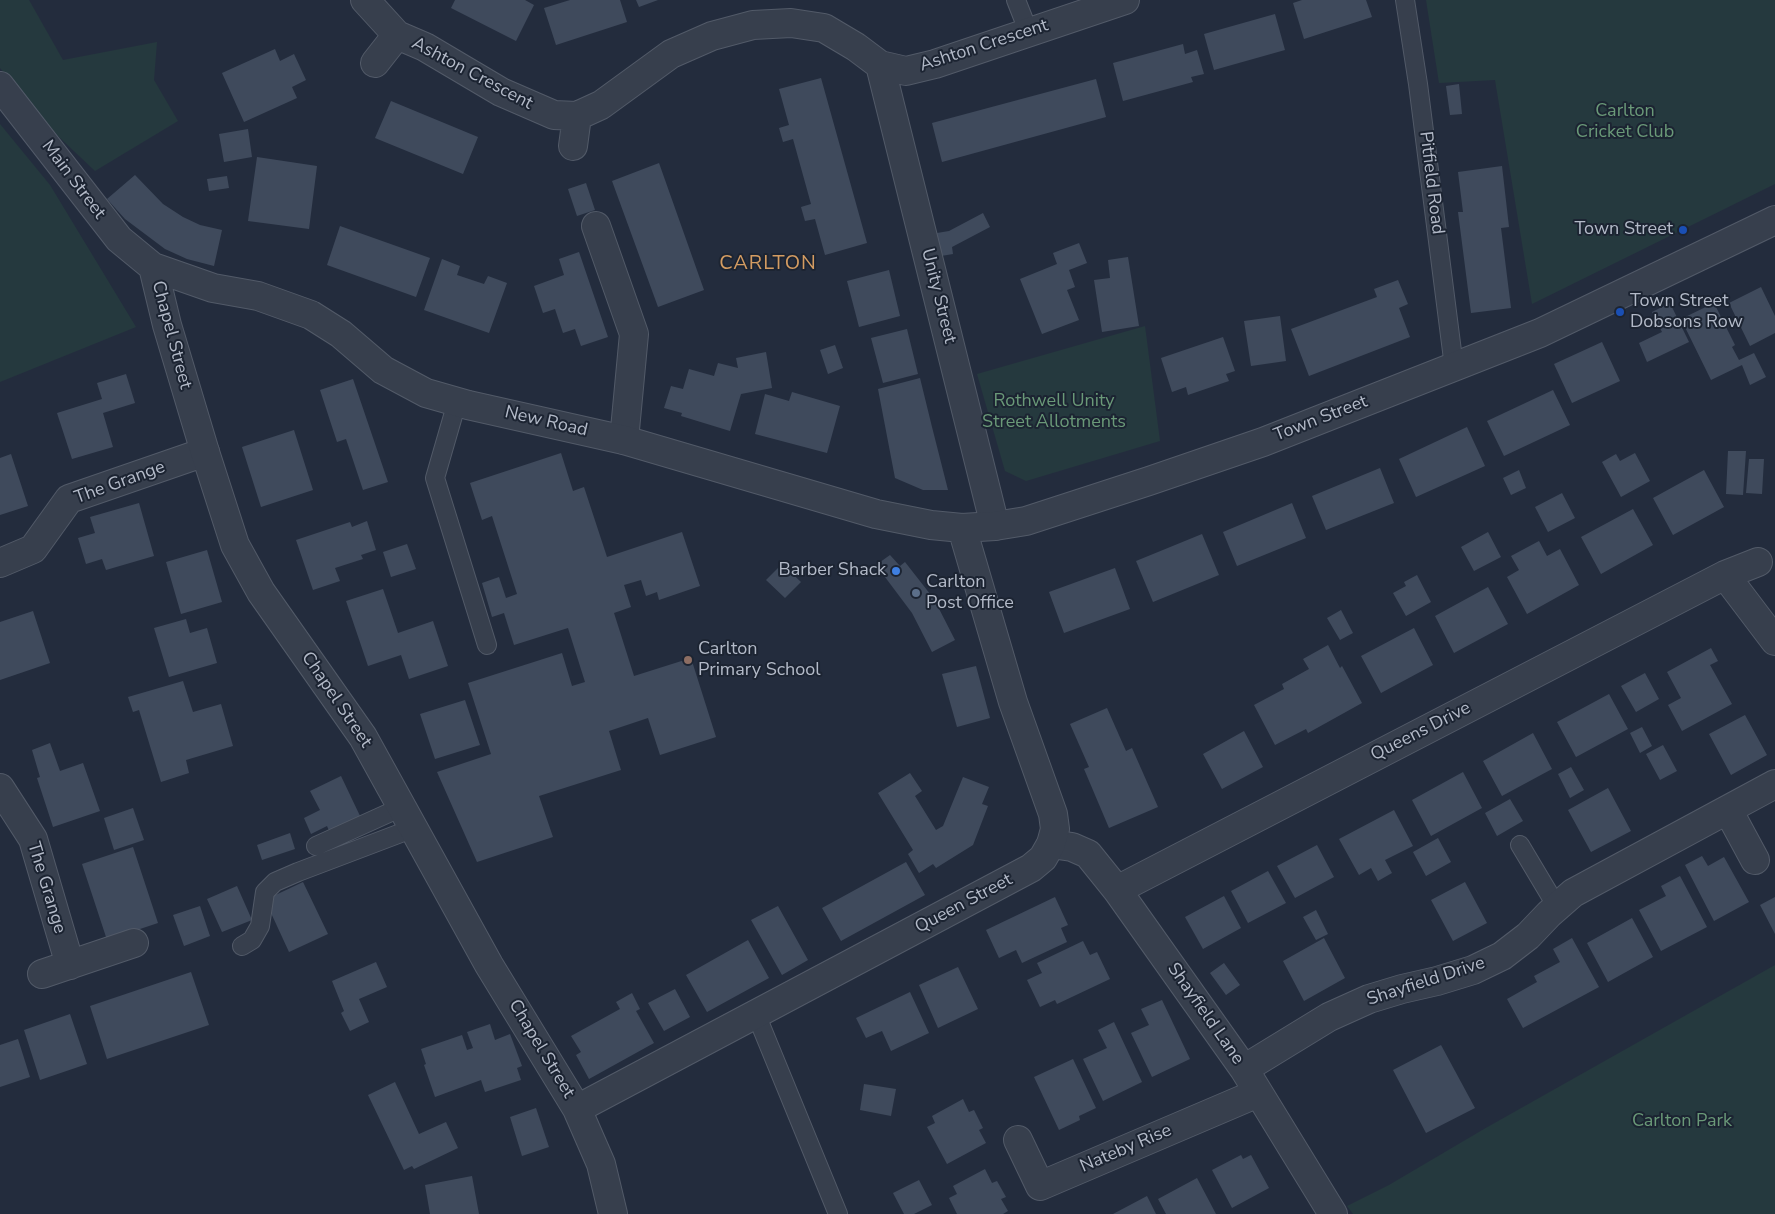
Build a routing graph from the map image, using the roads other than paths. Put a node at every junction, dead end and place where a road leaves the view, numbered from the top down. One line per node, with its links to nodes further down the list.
1 (365, 0): 6 (street, Ashton Crescent)
2 (1016, 0): 5 (lane)
3 (1125, 0): 5 (street, Ashton Crescent)
4 (1405, 0): 15 (lane, Pitfield Road)
5 (1029, 33): 8 (street, Ashton Crescent)
6 (397, 35): 7 (street, Ashton Crescent); 10 (street, Ashton Crescent)
7 (375, 63)
8 (880, 65): 10 (street, Ashton Crescent); 19 (street, Unity Street)
9 (0, 86): 14 (street, Main Street)
10 (577, 116): 11 (street)
11 (573, 146)
12 (1775, 220): 15 (street, Town Street)
13 (596, 226): 17 (street)
14 (152, 267): 16 (street, New Road); 18 (street, Chapel Street)
15 (1454, 367): 19 (street, Town Street)
16 (457, 402): 17 (street, New Road); 25 (lane)
17 (624, 440): 20 (street, New Road)
18 (205, 452): 22 (street, The Grange); 29 (street, Chapel Street)
19 (995, 526): 20 (street, Town Street)
20 (962, 528): 30 (street)
21 (1758, 562): 23 (street, Queens Drive)
22 (0, 563)
23 (1725, 575): 24 (street); 34 (street, Queens Drive)
24 (1775, 641)
25 (487, 645)
26 (1775, 784): 28 (street, Shayfield Drive)
27 (0, 788): 38 (street, The Grange)
28 (1728, 810): 33 (street); 35 (street, Shayfield Drive)
29 (408, 817): 31 (lane); 37 (lane); 43 (street, Chapel Street)
30 (1051, 844): 34 (street, Shayfield Lane); 40 (street, Queen Street)
31 (316, 846)
32 (1520, 846): 35 (lane)
33 (1755, 860)
34 (1117, 890): 41 (street, Shayfield Lane)
35 (1557, 907): 41 (street, Shayfield Drive)
36 (134, 943): 38 (street)
37 (242, 946)
38 (70, 965): 39 (street)
39 (42, 974)
40 (756, 1014): 43 (street, Queen Street); 46 (lane)
41 (1244, 1069): 42 (street, Shayfield Lane)
42 (1258, 1092): 44 (street, Nateby Rise); 47 (street, Shayfield Lane)
43 (577, 1109): 45 (street, Chapel Street)
44 (1018, 1140)
45 (613, 1214)
46 (838, 1214)
47 (1333, 1214)

